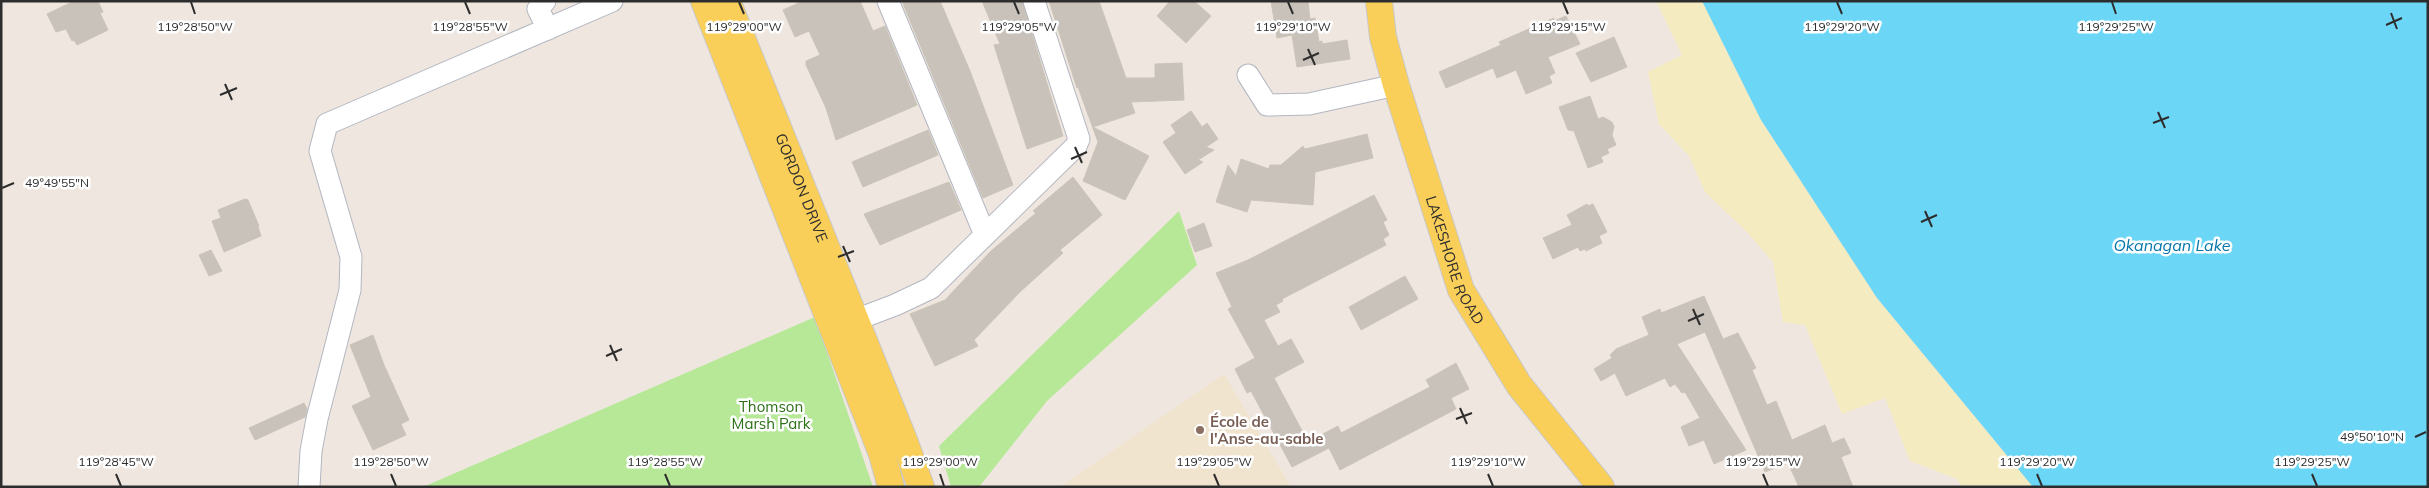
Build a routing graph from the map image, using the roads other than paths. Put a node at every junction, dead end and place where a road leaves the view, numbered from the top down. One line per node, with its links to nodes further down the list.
1 (544, 1): 8 (street)
2 (612, 1): 8 (street)
3 (704, 1): 12 (main road, GORDON DRIVE)
4 (728, 1): 12 (main road, GORDON DRIVE)
5 (888, 1): 11 (street)
6 (1034, 1): 11 (street)
7 (1380, 1): 10 (main road, LAKESHORE ROAD)
8 (548, 29): 13 (street)
9 (1248, 75): 10 (street)
10 (1396, 85): 16 (main road, LAKESHORE ROAD)
11 (985, 235): 12 (street)
12 (845, 324): 14 (main road, GORDON DRIVE); 15 (main road, GORDON DRIVE)
13 (309, 487)
14 (891, 487)
15 (920, 487)
16 (1601, 487)

